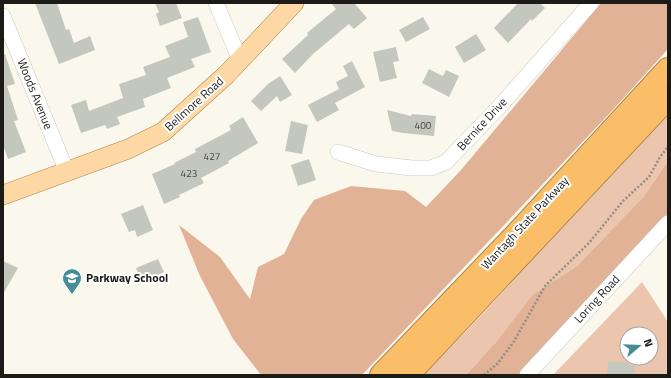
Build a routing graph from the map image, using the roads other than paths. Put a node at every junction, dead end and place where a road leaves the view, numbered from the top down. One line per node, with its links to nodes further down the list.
1 (216, 3): 5 (street)
2 (294, 3): 5 (main road, Bellmore Road)
3 (591, 3): 8 (street, Bernice Drive)
4 (3, 16): 9 (street, Woods Avenue)
5 (240, 60): 9 (main road, Bellmore Road)
6 (668, 69): 12 (highway, Wantagh State Parkway)
7 (668, 98): 13 (highway, Wantagh State Parkway)
8 (338, 152)
9 (67, 172): 10 (main road, Bellmore Road)
10 (3, 195)
11 (668, 223): 14 (street, Loring Road)
12 (381, 375)
13 (408, 375)
14 (527, 375)

